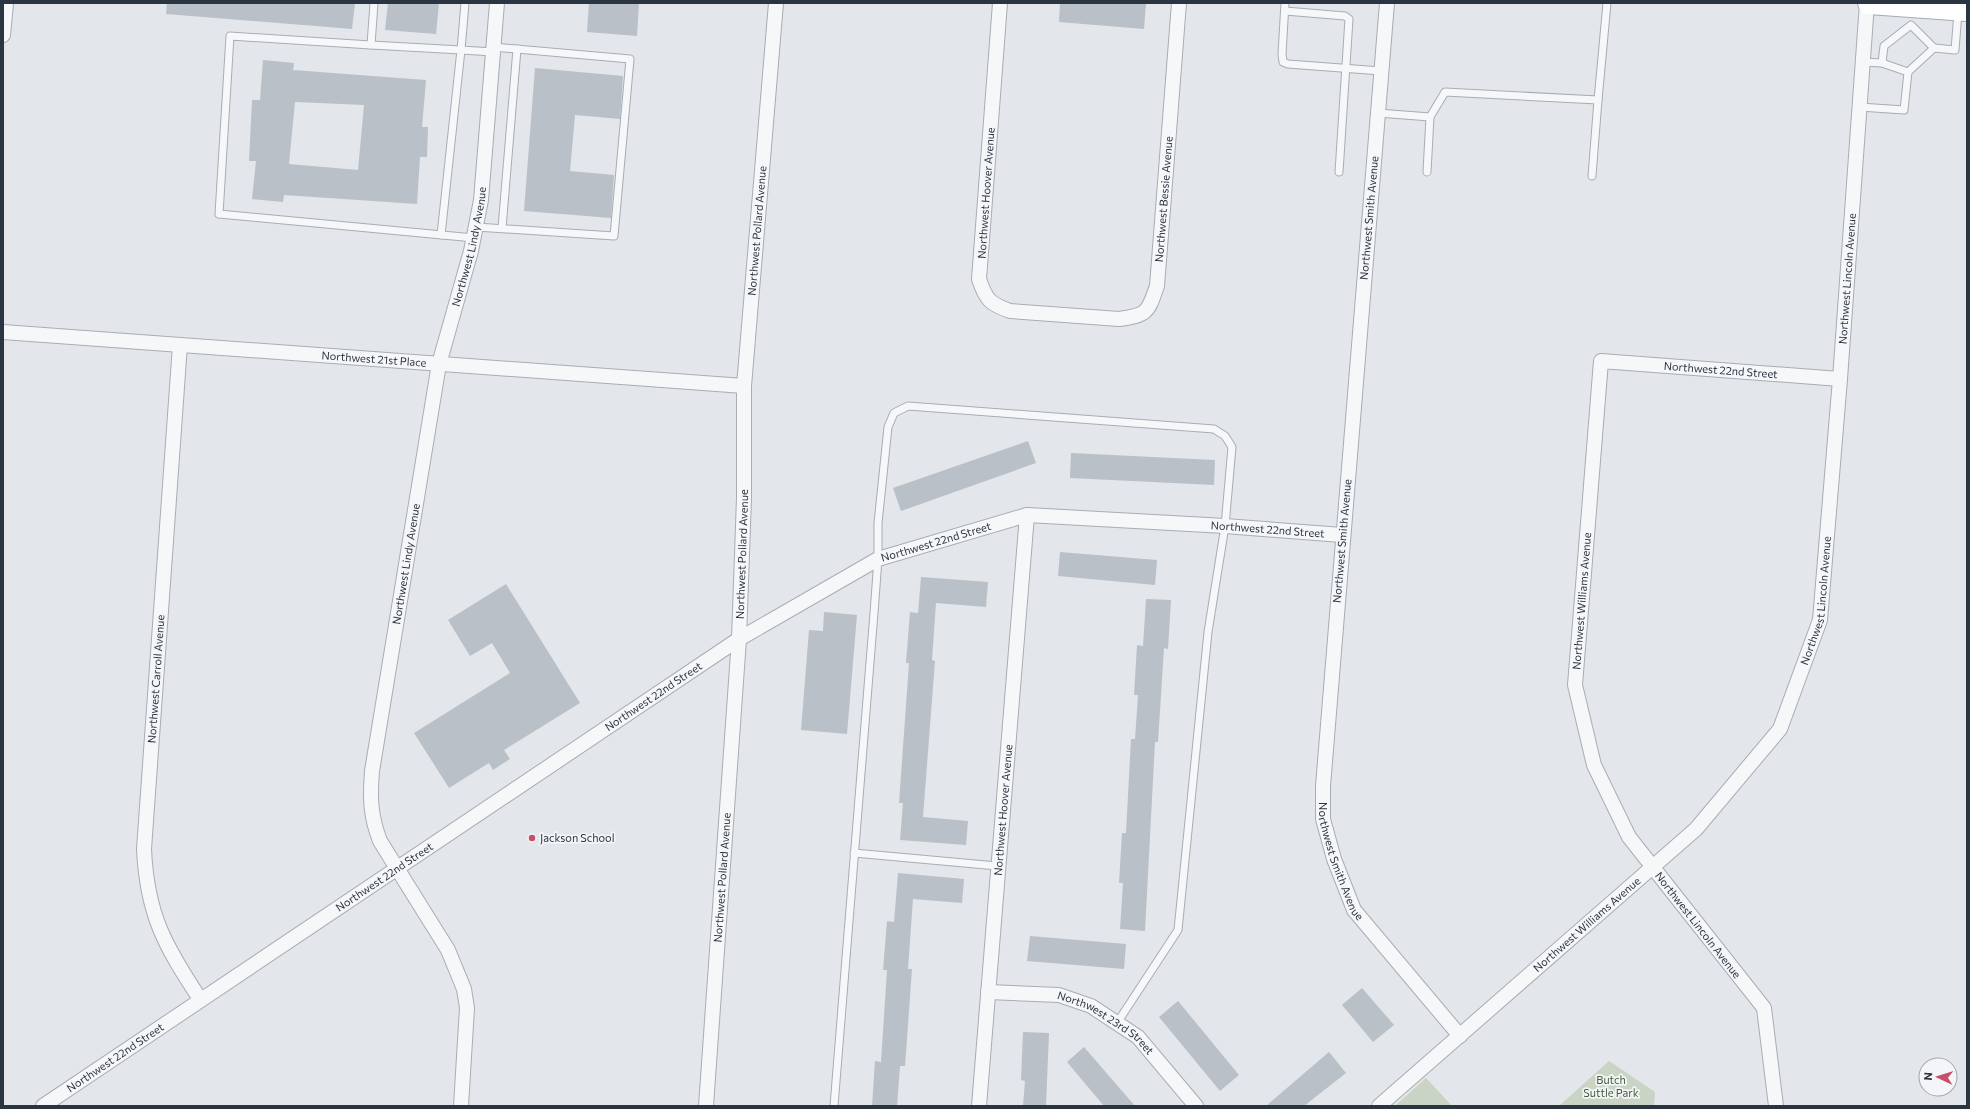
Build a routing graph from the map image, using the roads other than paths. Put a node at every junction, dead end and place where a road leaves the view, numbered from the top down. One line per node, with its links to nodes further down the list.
1 (6, 3): 15 (street)
2 (374, 3): 16 (lane)
3 (465, 3): 20 (lane)
4 (497, 3): 18 (street, Northwest Lindy Avenue)
5 (776, 3): 42 (street, Northwest Pollard Avenue)
6 (1000, 3): 36 (street, Northwest Hoover Avenue)
7 (1179, 3): 36 (street, Northwest Bessie Avenue)
8 (1285, 3): 13 (lane)
9 (1387, 3): 24 (street, Northwest Smith Avenue)
10 (1607, 3): 26 (lane)
11 (1868, 3): 14 (main road); 21 (street, Northwest Lincoln Avenue)
12 (1963, 10): 14 (main road); 17 (lane)
13 (1285, 12): 23 (lane); 23 (lane)
14 (1912, 15): 17 (lane); 22 (lane)
15 (3, 35)
16 (371, 45): 20 (lane); 35 (lane)
17 (1934, 48): 25 (lane)
18 (493, 49): 19 (lane); 20 (lane); 34 (street, Northwest Lindy Avenue)
19 (517, 49): 33 (lane); 33 (lane)
20 (461, 50): 35 (lane)
21 (1863, 62): 22 (lane); 27 (street, Northwest Lincoln Avenue)
22 (1882, 63): 25 (lane)
23 (1346, 68): 24 (lane); 30 (lane)
24 (1381, 71): 28 (street, Northwest Smith Avenue)
25 (1908, 72): 27 (lane)
26 (1598, 100): 29 (lane); 32 (lane)
27 (1860, 107): 41 (street, Northwest Lincoln Avenue)
28 (1378, 112): 29 (lane); 45 (street, Northwest Smith Avenue)
29 (1430, 117): 31 (lane)
30 (1339, 172)
31 (1427, 172)
32 (1592, 176)
33 (502, 228): 34 (lane)
34 (475, 232): 35 (lane); 40 (street, Northwest Lindy Avenue)
35 (441, 235)
36 (1066, 316)
37 (3, 332): 38 (street, Northwest 21st Place)
38 (180, 345): 40 (street, Northwest 21st Place); 53 (street, Northwest Carroll Avenue)
39 (1601, 361): 41 (street, Northwest 22nd Street); 50 (street, Northwest Williams Avenue)
40 (439, 364): 42 (street, Northwest 21st Place); 51 (street, Northwest Lindy Avenue)
41 (1840, 379): 50 (street, Northwest Lincoln Avenue)
42 (744, 386): 47 (street, Northwest Pollard Avenue)
43 (1027, 515): 44 (street, Northwest 22nd Street); 46 (street, Northwest 22nd Street); 49 (street, Northwest Hoover Avenue)
44 (1225, 526): 45 (street, Northwest 22nd Street); 46 (lane); 54 (lane)
45 (1342, 535): 55 (street, Northwest Smith Avenue)
46 (878, 559): 47 (street, Northwest 22nd Street); 48 (lane)
47 (739, 639): 51 (street, Northwest 22nd Street); 58 (street, Northwest Pollard Avenue)
48 (854, 853): 49 (lane); 59 (lane)
49 (998, 866): 52 (street, Northwest Hoover Avenue)
50 (1652, 867): 55 (street, Northwest Williams Avenue); 63 (street, Northwest Lincoln Avenue)
51 (397, 869): 53 (street, Northwest 22nd Street); 57 (street, Northwest Lindy Avenue)
52 (988, 992): 54 (street, Northwest 23rd Street); 60 (street, Northwest Hoover Avenue)
53 (200, 999): 56 (street, Northwest 22nd Street)
54 (1116, 1023): 61 (street, Northwest 23rd Street)
55 (1460, 1036): 62 (street, Northwest Williams Avenue)
56 (43, 1106)
57 (462, 1106)
58 (706, 1106)
59 (834, 1106)
60 (978, 1106)
61 (1196, 1106)
62 (1379, 1106)
63 (1776, 1106)

